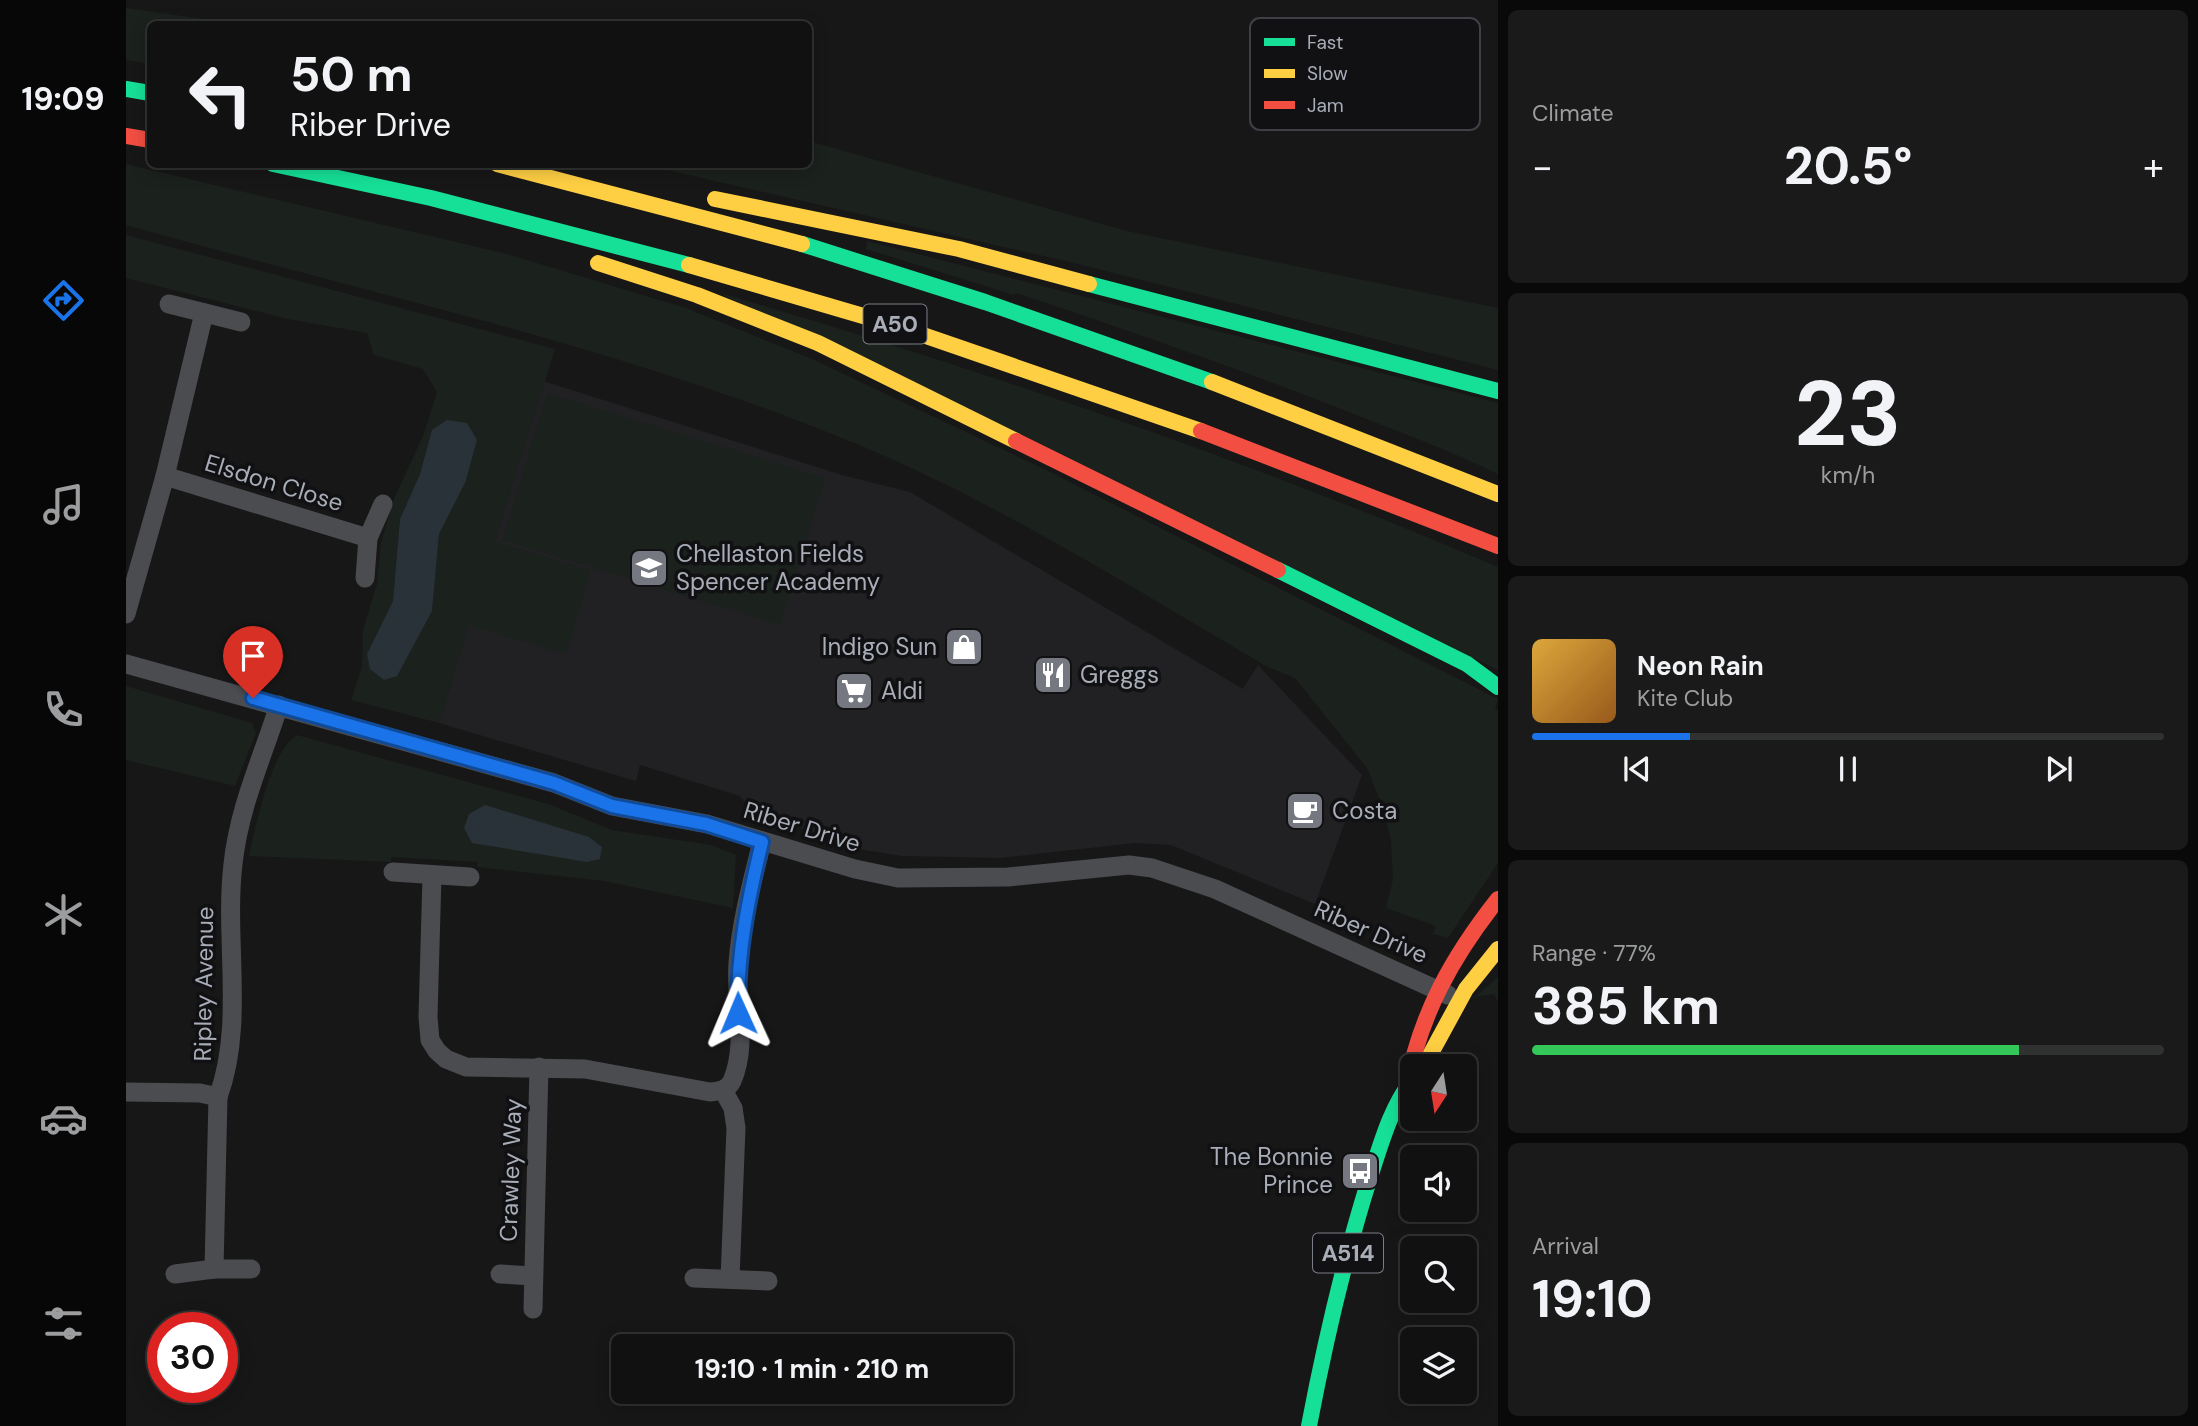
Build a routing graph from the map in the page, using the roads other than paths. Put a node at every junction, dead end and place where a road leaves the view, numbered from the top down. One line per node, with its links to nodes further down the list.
1 (126, 89): 2 (main road)
2 (147, 92)
3 (126, 136): 4 (main road)
4 (147, 140)
5 (292, 168): 8 (main road, A50)
6 (514, 168): 18 (main road, A50)
7 (555, 168): 9 (main road)
8 (330, 176): 11 (main road); 21 (main road, A50)
9 (611, 177)
10 (702, 197): 16 (main road)
11 (473, 226)
12 (584, 259): 25 (main road)
13 (169, 304): 14 (street)
14 (204, 313): 15 (street); 17 (street)
15 (241, 322)
16 (1498, 391)
17 (165, 476): 20 (street, Elsdon Close); 23 (street)
18 (1498, 494)
19 (383, 504): 20 (street, Elsdon Close)
20 (368, 538): 22 (street, Elsdon Close)
21 (1498, 546)
22 (365, 578)
23 (126, 614)
24 (126, 664): 26 (street, Riber Drive)
25 (1498, 687)
26 (279, 705): 27 (street, Riber Drive); 40 (street, Ripley Avenue)
27 (762, 842): 33 (street, Riber Drive); 38 (street)
28 (393, 872): 29 (street)
29 (432, 876): 30 (street); 37 (street)
30 (470, 877)
31 (1498, 899): 33 (main road, A514)
32 (1498, 949): 34 (main road)
33 (1437, 988): 34 (street, Riber Drive); 35 (main road, A514)
34 (1458, 1001): 36 (main road)
35 (1413, 1054)
36 (1430, 1054)
37 (539, 1067): 38 (street); 46 (street, Crawley Way)
38 (723, 1090): 48 (street)
39 (126, 1092): 40 (street)
40 (218, 1097): 42 (street, Ripley Avenue)
41 (1400, 1102): 51 (main road, A514)
42 (214, 1269): 43 (street); 44 (street)
43 (251, 1269)
44 (176, 1274)
45 (500, 1275): 46 (street, Crawley Way)
46 (533, 1276): 50 (street, Crawley Way)
47 (694, 1278): 48 (street)
48 (730, 1279): 49 (street)
49 (768, 1281)
50 (533, 1309)
51 (1309, 1426)

